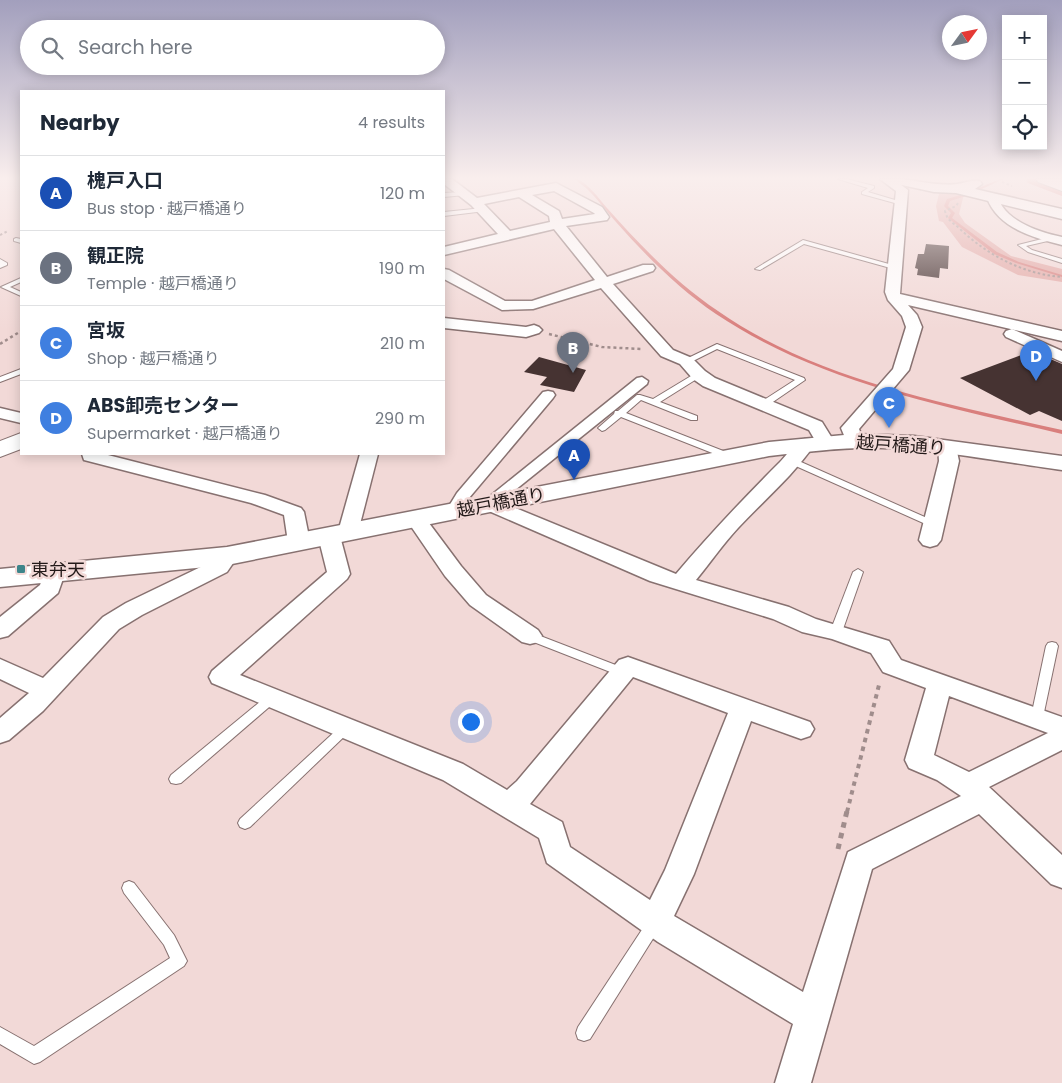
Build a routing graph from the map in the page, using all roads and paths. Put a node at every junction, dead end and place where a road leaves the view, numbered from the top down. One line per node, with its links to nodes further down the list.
1 (501, 230): 7 (street)
2 (534, 230): 7 (street)
3 (562, 230): 20 (street)
4 (899, 230): 13 (street)
5 (959, 230): 17 (path)
6 (1027, 230): 8 (street)
7 (507, 236): 9 (street)
8 (1056, 240): 11 (lane)
9 (445, 251)
10 (0, 261): 12 (lane)
11 (1062, 261)
12 (0, 266)
13 (894, 267): 15 (lane); 23 (street)
14 (648, 268): 20 (street)
15 (758, 269)
16 (445, 273): 20 (street)
17 (1062, 276)
18 (20, 280): 21 (lane)
19 (0, 281): 21 (lane)
20 (605, 283): 30 (street)
21 (8, 285): 22 (lane)
22 (20, 294)
23 (893, 297): 24 (street); 46 (street)
24 (973, 316): 28 (street); 31 (street)
25 (445, 323): 26 (street)
26 (534, 330): 30 (path)
27 (20, 332): 29 (path)
28 (1062, 336)
29 (0, 344)
30 (667, 353): 32 (street)
31 (1062, 358)
32 (686, 361): 34 (street); 39 (lane)
33 (20, 371): 35 (lane)
34 (699, 375): 38 (lane); 39 (street)
35 (0, 380)
36 (642, 381): 54 (street)
37 (548, 395): 55 (street)
38 (654, 402): 41 (lane); 43 (lane)
39 (764, 404): 49 (street)
40 (0, 413): 42 (street)
41 (618, 414): 44 (lane); 52 (lane)
42 (20, 418)
43 (694, 418)
44 (602, 428)
45 (20, 440): 48 (main road)
46 (856, 441): 47 (street, 越戸橋通り); 49 (street, 越戸橋通り)
47 (947, 447): 53 (street, 越戸橋通り); 57 (street)
48 (0, 450)
49 (808, 450): 52 (street, 越戸橋通り); 57 (lane); 64 (street)
50 (91, 455): 59 (street)
51 (369, 455): 58 (street)
52 (728, 456): 54 (street, 越戸橋通り)
53 (1062, 463)
54 (489, 504): 55 (street, 越戸橋通り); 64 (street)
55 (454, 511): 56 (street, 越戸橋通り)
56 (416, 519): 58 (street, 越戸橋通り); 67 (street)
57 (932, 532)
58 (338, 534): 59 (street, 越戸橋通り); 74 (street)
59 (299, 542): 60 (street, 越戸橋通り)
60 (227, 556): 62 (street, 越戸橋通り); 73 (street)
61 (858, 572): 66 (lane)
62 (54, 573): 63 (street, 越戸橋通り); 65 (street)
63 (0, 578)
64 (681, 583): 66 (street)
65 (0, 630)
66 (836, 632): 69 (street)
67 (530, 636): 71 (lane)
68 (1052, 646): 76 (lane)
69 (886, 656): 72 (street); 86 (path)
70 (0, 668): 73 (street)
71 (622, 672): 75 (street); 84 (street)
72 (940, 683): 76 (street); 83 (street)
73 (45, 690): 80 (street)
74 (271, 699): 78 (street); 82 (lane)
75 (743, 707): 79 (street); 89 (street)
76 (1037, 717): 77 (street)
77 (1062, 727)
78 (346, 728): 84 (street); 85 (lane)
79 (801, 729)
80 (0, 733)
81 (1062, 738): 83 (street)
82 (176, 779)
83 (975, 792): 86 (street); 87 (street)
84 (510, 805): 89 (street)
85 (245, 823)
86 (859, 861): 90 (street)
87 (1062, 874)
88 (129, 888): 92 (lane)
89 (656, 921): 90 (street); 91 (lane)
90 (814, 1018): 93 (street)
91 (584, 1033)
92 (0, 1034)
93 (793, 1083)

